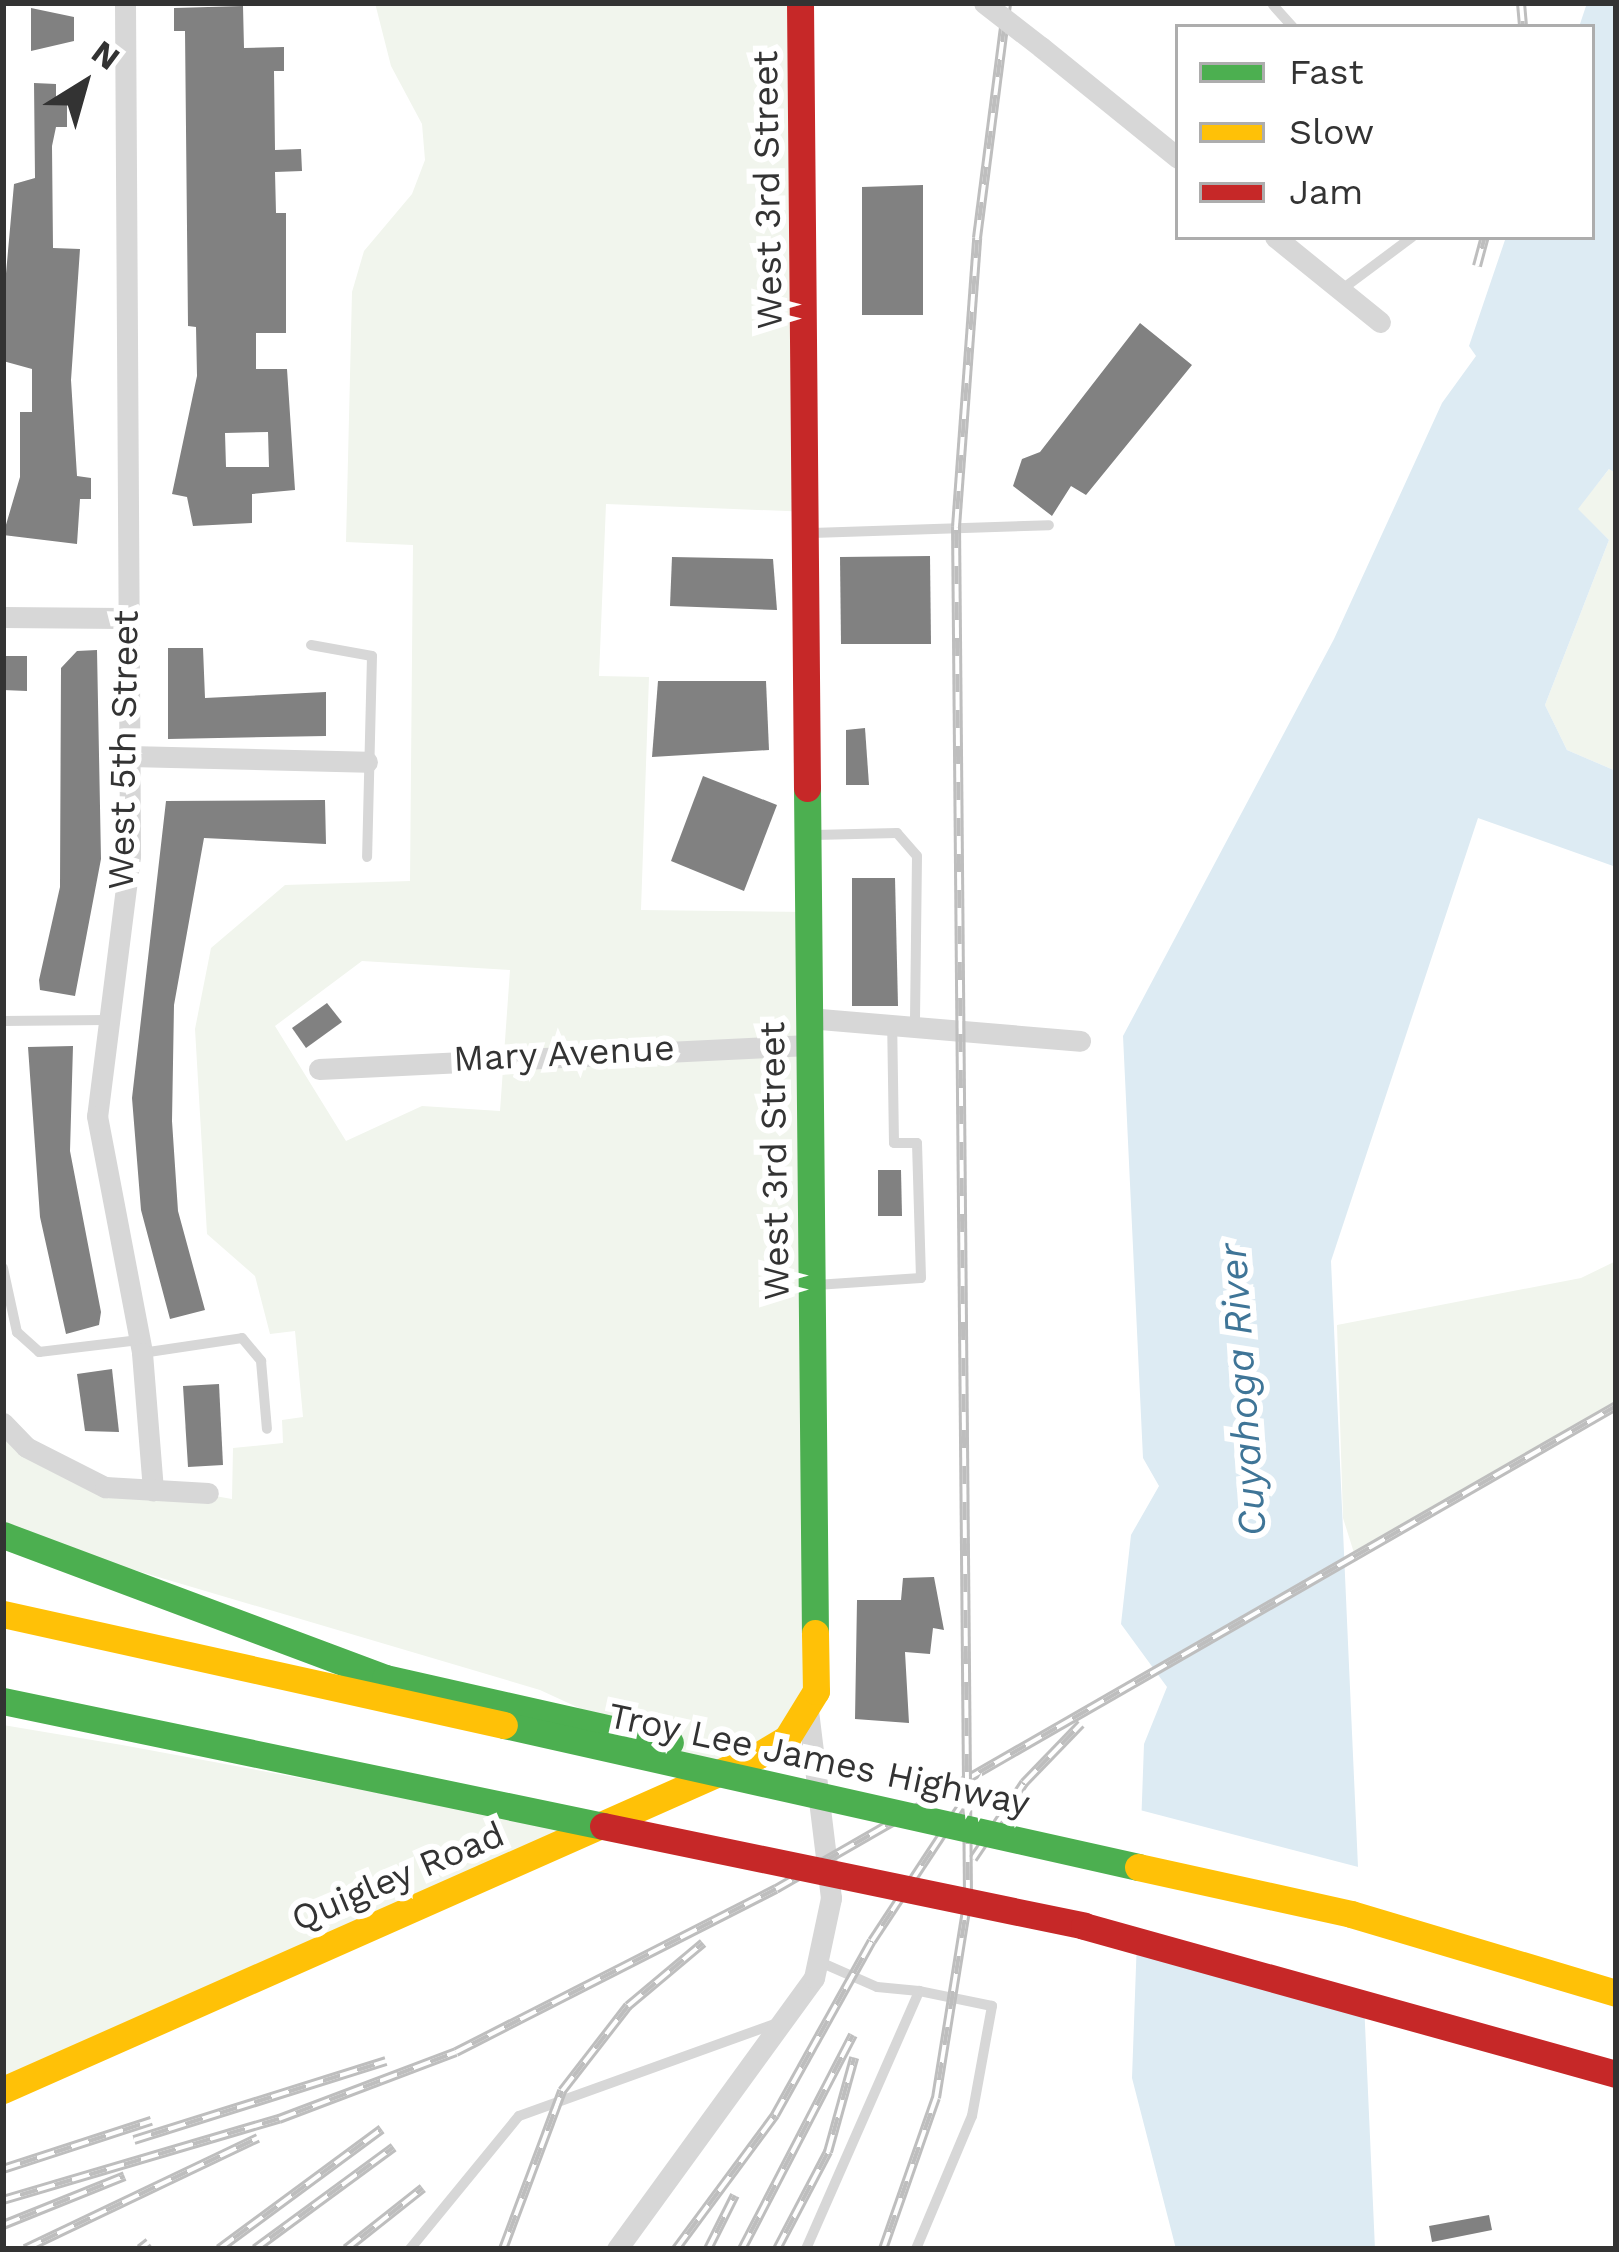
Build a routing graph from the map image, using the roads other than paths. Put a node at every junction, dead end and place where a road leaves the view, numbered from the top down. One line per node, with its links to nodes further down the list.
1 (125, 3): 12 (street, West 5th Street)
2 (800, 3): 10 (main road, West 3rd Street)
3 (984, 3): 4 (street, bridge)
4 (1175, 156)
5 (1279, 240): 7 (street)
6 (1408, 240): 7 (lane)
7 (1341, 290): 8 (street)
8 (1380, 322)
9 (1049, 525): 10 (lane)
10 (812, 533): 16 (main road, West 3rd Street)
11 (3, 617): 12 (street)
12 (122, 618): 14 (street, West 5th Street)
13 (310, 645): 15 (lane)
14 (129, 756): 15 (street); 18 (street, West 5th Street)
15 (367, 762): 17 (lane)
16 (811, 835): 20 (lane); 22 (main road, West 3rd Street)
17 (367, 857)
18 (104, 1020): 21 (lane); 27 (street, West 5th Street)
19 (892, 1021): 20 (street, Mary Avenue); 22 (street, Mary Avenue); 26 (lane)
20 (915, 1021): 23 (street, Mary Avenue)
21 (3, 1022)
22 (808, 1031): 24 (street, Mary Avenue); 26 (main road, West 3rd Street)
23 (1080, 1041)
24 (320, 1069)
25 (3, 1268): 27 (lane)
26 (813, 1285): 35 (main road, West 3rd Street)
27 (140, 1347): 29 (lane); 30 (street, West 5th Street)
28 (3, 1423): 30 (street)
29 (267, 1429)
30 (153, 1491): 31 (street)
31 (208, 1493)
32 (3, 1535): 36 (main road, bridge)
33 (3, 1614): 36 (main road, Troy Lee James Highway, bridge)
34 (3, 1701): 41 (main road, bridge)
35 (808, 1712): 37 (street, West 3rd Street); 42 (main road, Quigley Road)
36 (738, 1781): 39 (main road, Troy Lee James Highway, bridge)
37 (820, 1962): 38 (lane); 40 (street, West 3rd Street)
38 (919, 1990): 45 (lane); 46 (lane)
39 (1616, 1994)
40 (786, 2020): 43 (lane); 44 (street, West 3rd Street)
41 (1616, 2074)
42 (3, 2090)
43 (410, 2249)
44 (617, 2249)
45 (806, 2249)
46 (916, 2249)

